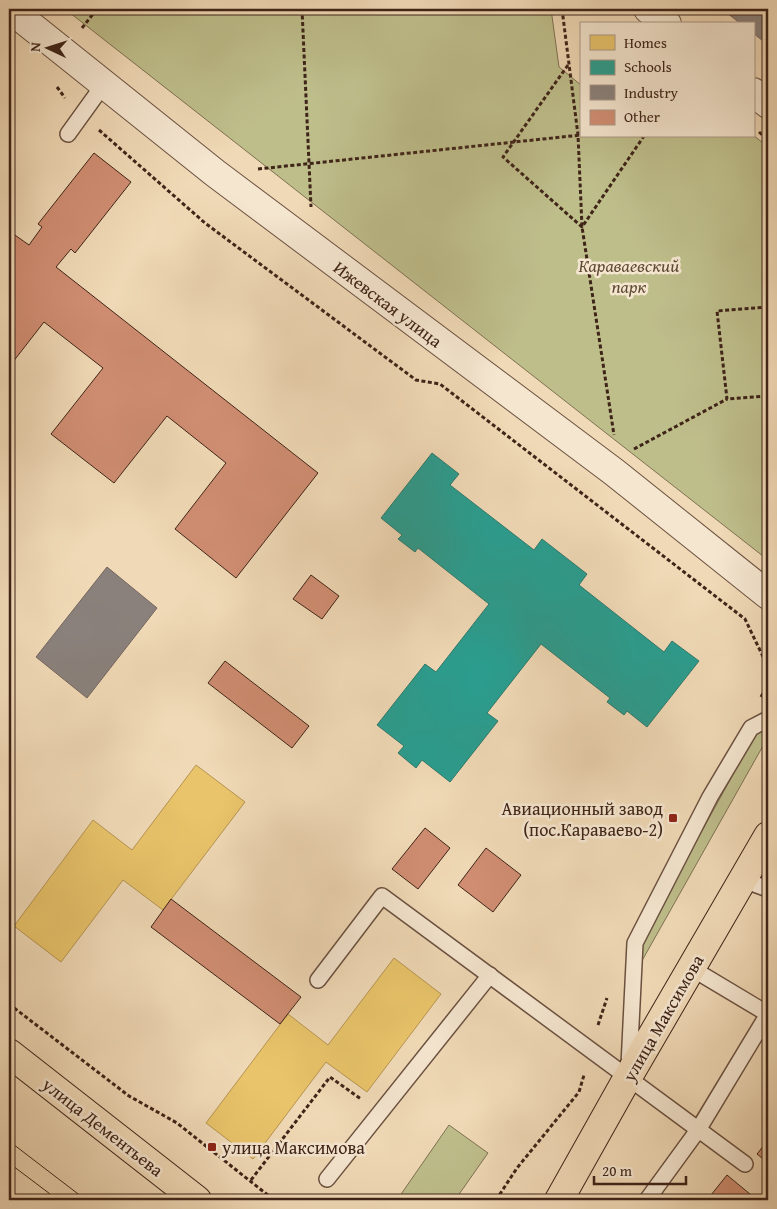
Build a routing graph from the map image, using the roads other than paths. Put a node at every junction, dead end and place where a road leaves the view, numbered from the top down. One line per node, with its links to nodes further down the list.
1 (10, 9): 4 (street, Ижевская улица)
2 (648, 9): 3 (street)
3 (664, 22)
4 (104, 84): 7 (lane); 8 (street, Ижевская улица)
5 (754, 93): 6 (street)
6 (768, 104)
7 (68, 134)
8 (768, 595)
9 (768, 719): 17 (lane)
10 (768, 836): 11 (main road, улица Максимова)
11 (743, 880): 12 (lane); 13 (main road, улица Максимова)
12 (768, 889)
13 (691, 968): 17 (main road, улица Максимова); 18 (lane)
14 (490, 975): 15 (lane); 17 (lane); 20 (lane)
15 (318, 980)
16 (9, 1053): 21 (main road, улица Дементьева)
17 (628, 1077): 18 (lane); 22 (main road, улица Максимова)
18 (698, 1130): 19 (lane); 23 (lane)
19 (745, 1164)
20 (327, 1179)
21 (197, 1200)
22 (559, 1200)
23 (648, 1200)

